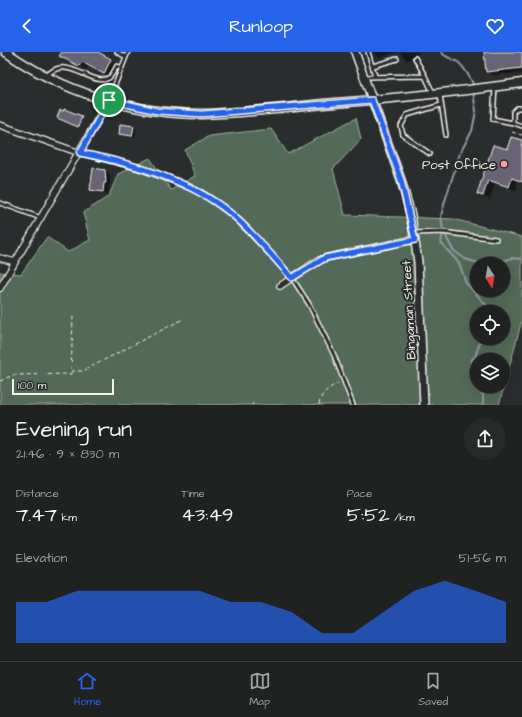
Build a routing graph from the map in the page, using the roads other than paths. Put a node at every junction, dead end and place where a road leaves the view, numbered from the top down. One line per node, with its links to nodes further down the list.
1 (6, 52): 13 (main road)
2 (116, 52): 6 (lane)
3 (128, 52): 6 (lane)
4 (355, 52): 16 (street, Bingaman Street)
5 (368, 52): 11 (lane)
6 (126, 57): 12 (lane)
7 (415, 58): 15 (lane)
8 (397, 59): 11 (lane)
9 (69, 64): 12 (lane)
10 (54, 65): 13 (lane)
11 (372, 66): 14 (lane)
12 (121, 68): 20 (lane)
13 (46, 76): 20 (main road)
14 (375, 76): 15 (lane); 16 (lane)
15 (425, 76): 19 (lane)
16 (364, 77): 21 (street, Bingaman Street)
17 (522, 83): 18 (main road)
18 (495, 87): 19 (main road); 24 (lane)
19 (436, 93): 21 (main road); 22 (lane)
20 (109, 100): 21 (main road); 28 (street)
21 (372, 100): 32 (street, Bingaman Street)
22 (441, 105): 27 (lane); 29 (lane)
23 (522, 108): 24 (lane)
24 (513, 123): 26 (lane)
25 (0, 125): 28 (street)
26 (522, 126)
27 (446, 135)
28 (80, 153): 31 (street); 36 (lane)
29 (430, 154)
30 (0, 203): 31 (lane)
31 (41, 218): 35 (street)
32 (415, 236): 33 (lane); 36 (street); 40 (street, Bingaman Street)
33 (496, 239)
34 (0, 258): 35 (street)
35 (14, 262): 38 (street)
36 (292, 278): 37 (street); 39 (lane)
37 (280, 286)
38 (0, 288)
39 (353, 405)
40 (424, 405)

